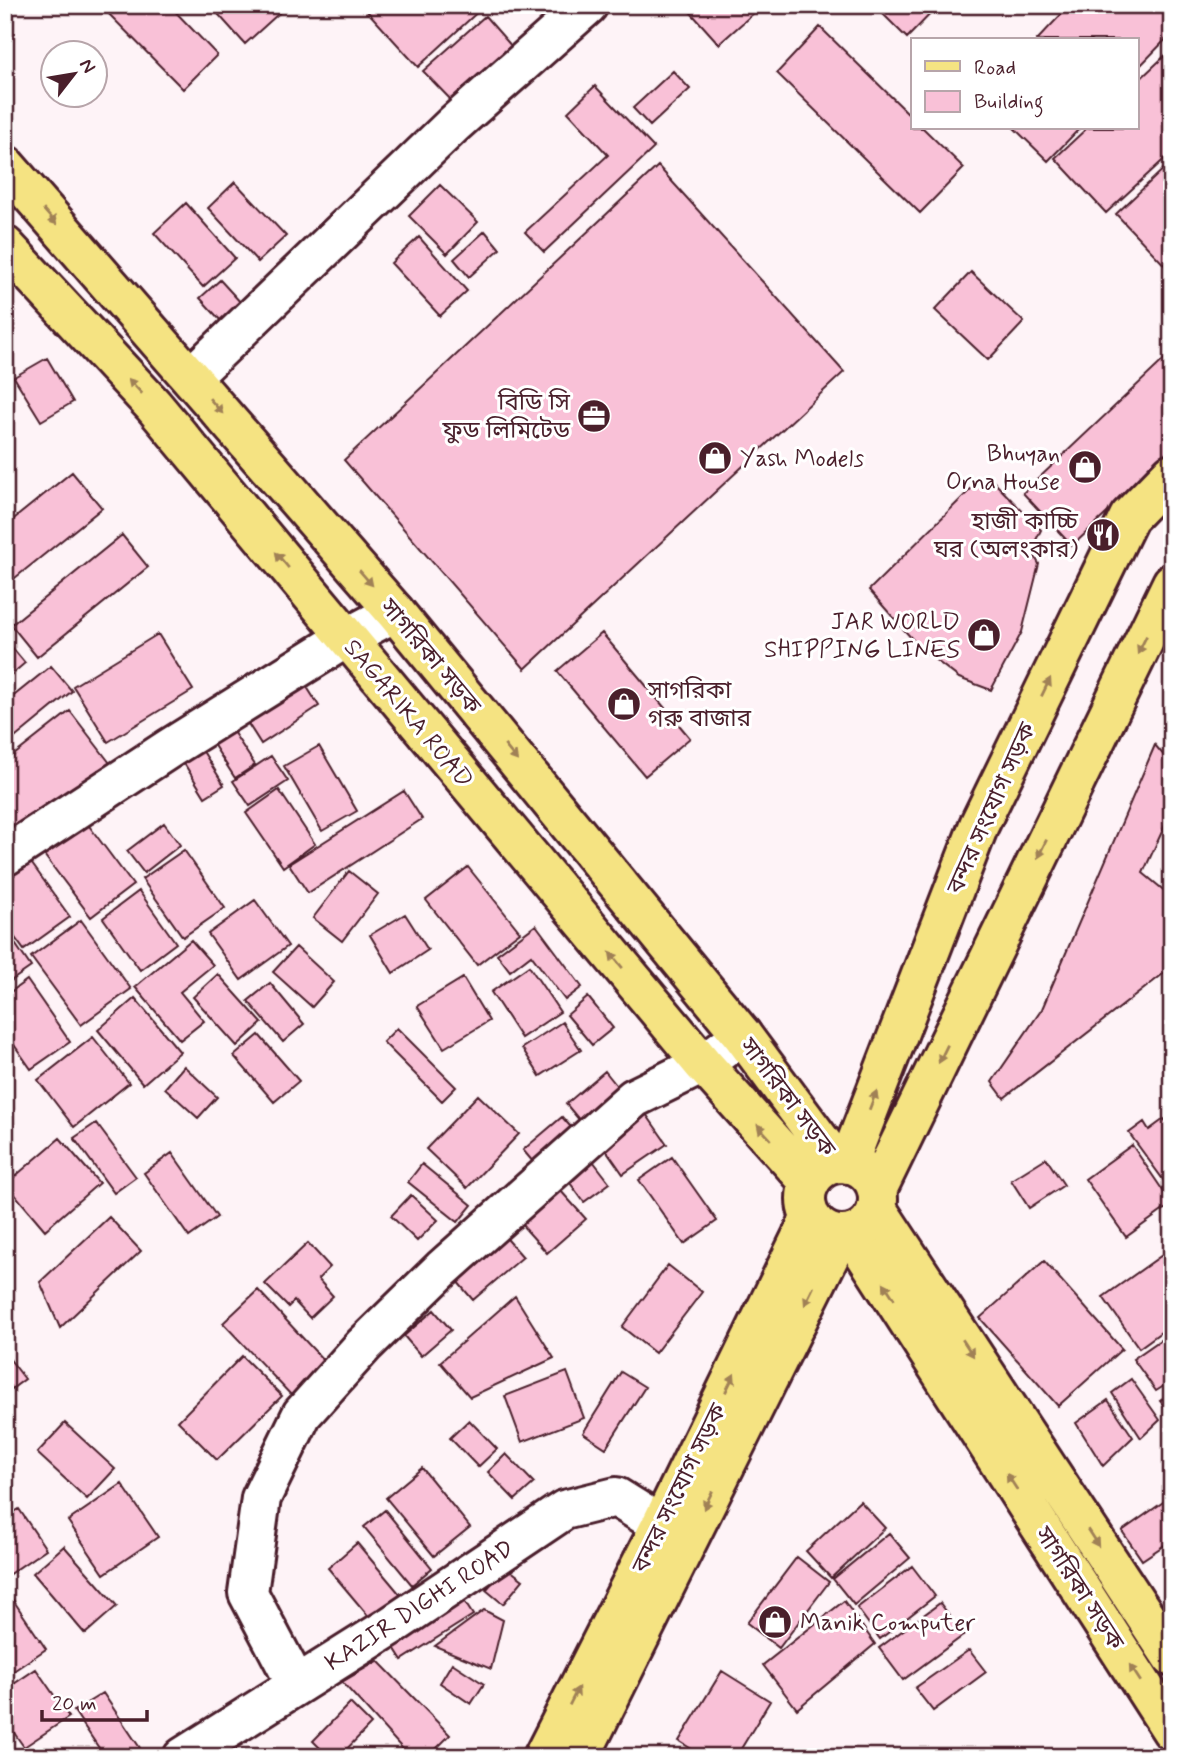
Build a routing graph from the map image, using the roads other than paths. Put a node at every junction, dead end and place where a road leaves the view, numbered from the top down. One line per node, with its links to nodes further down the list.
1 (588, 5): 4 (street)
2 (5, 165): 4 (main road, সাগরিকা সড়ক, one-way to 4)
3 (5, 246): 8 (main road, SAGARIKA ROAD, one-way to 3)
4 (191, 377): 7 (main road, সাগরিকা সড়ক, one-way to 7)
5 (1172, 473): 12 (main road, বন্দর সংযোগ সড়ক, one-way to 5)
6 (1172, 583): 12 (main road, বন্দর সংযোগ সড়ক, one-way to 12)
7 (395, 612): 8 (street); 10 (main road, সাগরিকা সড়ক, one-way to 10)
8 (346, 638): 9 (street); 11 (main road, SAGARIKA ROAD, one-way to 8)
9 (5, 856)
10 (742, 1035): 11 (street); 12 (main road, সাগরিকা সড়ক)
11 (704, 1064): 12 (main road, SAGARIKA ROAD, one-way to 11); 15 (street)
12 (844, 1199): 13 (main road, বন্দর সংযোগ সড়ক, one-way to 12); 14 (main road, সাগরিকা সড়ক, one-way to 14); 16 (main road, সাগরিকা সড়ক, one-way to 12); 19 (main road, বন্দর সংযোগ সড়ক, one-way to 19)
13 (661, 1525): 15 (street, KAZIR DIGHI ROAD); 18 (main road, বন্দর সংযোগ সড়ক, one-way to 13)
14 (1172, 1657)
15 (296, 1684): 17 (street, KAZIR DIGHI ROAD)
16 (1172, 1731)
17 (183, 1757)
18 (543, 1757)
19 (580, 1757)

